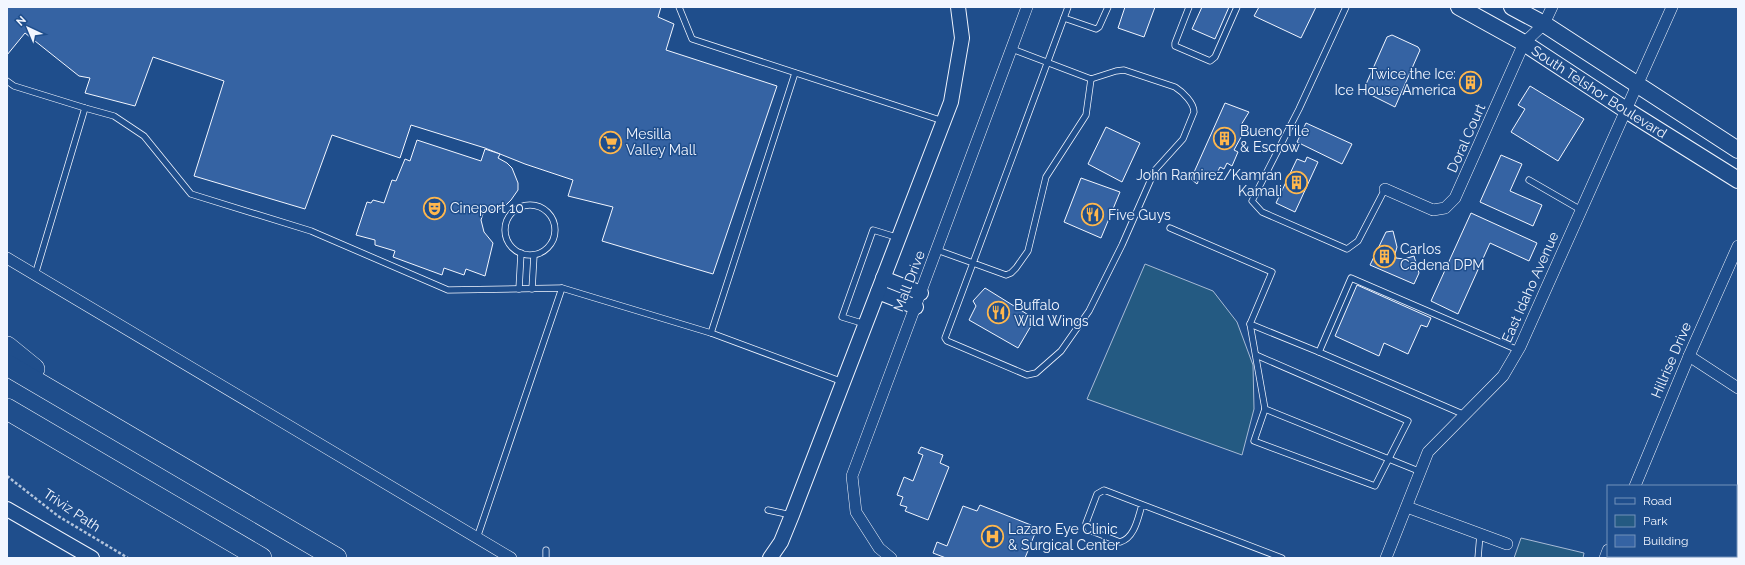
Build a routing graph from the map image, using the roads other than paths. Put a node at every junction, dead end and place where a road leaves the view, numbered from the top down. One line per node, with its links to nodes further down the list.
1 (679, 7): 18 (lane)
2 (958, 7): 24 (street)
3 (1027, 7): 16 (street, Mall Drive)
4 (1068, 7): 13 (lane)
5 (1108, 7): 13 (lane)
6 (1189, 7): 7 (lane)
7 (1237, 7)
8 (1346, 7): 28 (lane)
9 (1459, 7): 15 (main road, South Telshor Boulevard)
10 (1512, 7): 14 (main road, South Telshor Boulevard)
11 (1552, 7): 14 (street)
12 (1672, 7): 21 (street, East Idaho Avenue)
13 (1064, 18): 17 (lane)
14 (1544, 24): 15 (street, Doral Court); 21 (main road, South Telshor Boulevard)
15 (1524, 43): 23 (main road, South Telshor Boulevard); 28 (street, Doral Court)
16 (1012, 49): 17 (lane); 33 (street, Mall Drive)
17 (1047, 62): 19 (lane); 37 (lane)
18 (794, 73): 24 (lane); 48 (lane)
19 (1092, 79): 37 (lane); 37 (lane)
20 (7, 81): 22 (lane)
21 (1637, 85): 23 (street, East Idaho Avenue); 25 (main road, South Telshor Boulevard)
22 (85, 108): 38 (lane); 41 (lane)
23 (1626, 110): 27 (main road, South Telshor Boulevard); 29 (street, East Idaho Avenue)
24 (943, 121): 31 (street)
25 (1738, 150)
26 (1529, 180): 29 (lane)
27 (1738, 180)
28 (1385, 189)
29 (1581, 210): 50 (street, East Idaho Avenue)
30 (1170, 228): 47 (lane)
31 (899, 238): 39 (street); 46 (lane)
32 (1738, 246): 53 (street, Hillrise Drive)
33 (937, 250): 37 (lane); 44 (street, Mall Drive)
34 (521, 253): 35 (lane); 35 (lane); 41 (lane)
35 (534, 255): 42 (lane)
36 (7, 258): 38 (street)
37 (973, 263)
38 (35, 275): 70 (street)
39 (883, 278): 43 (street); 44 (street)
40 (562, 288): 42 (lane); 48 (lane); 70 (lane)
41 (519, 289): 42 (lane)
42 (532, 289)
43 (878, 292): 45 (street); 46 (street)
44 (921, 292): 45 (street, Mall Drive)
45 (916, 307): 79 (street, Mall Drive)
46 (866, 324): 55 (street)
47 (1250, 324): 51 (lane); 52 (lane)
48 (711, 333): 55 (lane)
49 (7, 347): 57 (highway)
50 (1518, 350): 51 (lane); 60 (street, East Idaho Avenue)
51 (1319, 352): 60 (lane)
52 (1256, 355): 59 (lane); 61 (lane)
53 (1689, 356): 56 (street); 63 (street, Hillrise Drive)
54 (7, 365): 57 (highway)
55 (843, 382): 68 (street)
56 (1738, 388)
57 (79, 406): 75 (highway)
58 (7, 409): 74 (highway)
59 (1265, 409): 61 (lane); 61 (lane)
60 (1465, 415): 62 (street, East Idaho Avenue)
61 (1388, 458): 62 (lane)
62 (1421, 472): 65 (street, East Idaho Avenue)
63 (1634, 485)
64 (1142, 505): 64 (lane); 80 (lane)
65 (1407, 507): 69 (street); 81 (street, East Idaho Avenue)
66 (7, 509): 73 (street)
67 (768, 510): 68 (lane)
68 (792, 515): 78 (street)
69 (1480, 534): 71 (street); 82 (lane)
70 (477, 538): 76 (street)
71 (1507, 544)
72 (546, 550): 77 (lane)
73 (92, 558)
74 (261, 558)
75 (336, 558)
76 (511, 558)
77 (546, 558)
78 (770, 558)
79 (891, 558)
80 (1282, 558)
81 (1386, 558)
82 (1478, 558)

